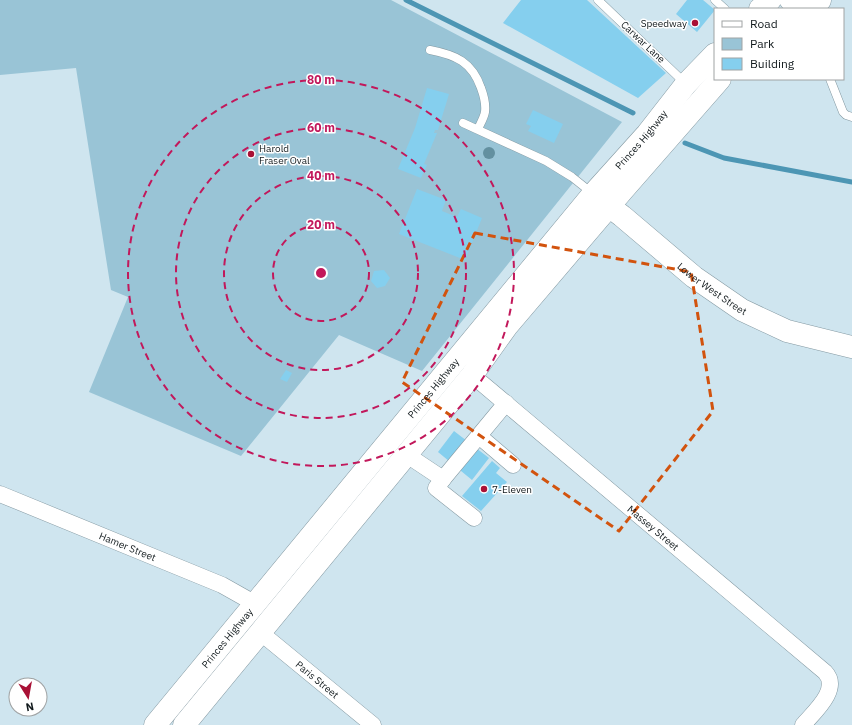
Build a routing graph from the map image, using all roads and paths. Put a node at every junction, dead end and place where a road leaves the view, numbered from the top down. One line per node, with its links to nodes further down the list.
1 (598, 0): 14 (lane, Carwar Lane)
2 (715, 0): 6 (lane)
3 (770, 0): 7 (main road)
4 (787, 0): 8 (street)
5 (820, 0): 9 (main road)
6 (725, 8)
7 (761, 8)
8 (793, 8)
9 (804, 8)
10 (430, 50): 17 (lane)
11 (714, 55): 14 (main road, Princes Highway)
12 (719, 80): 18 (main road, Princes Highway)
13 (830, 80): 15 (lane)
14 (686, 84): 18 (main road, Princes Highway)
15 (852, 117)
16 (463, 123): 17 (lane)
17 (478, 130): 18 (lane)
18 (601, 200): 19 (main road, Lower West Street); 20 (main road, Princes Highway); 28 (main road, Princes Highway)
19 (852, 347)
20 (472, 375): 21 (street, Massey Street); 23 (main road, Princes Highway)
21 (506, 403): 22 (street); 33 (street, Massey Street)
22 (479, 436): 24 (street); 25 (street)
23 (407, 455): 25 (street); 29 (main road, Princes Highway)
24 (512, 464)
25 (443, 479): 27 (street)
26 (0, 494): 28 (street, Hamer Street)
27 (474, 518)
28 (254, 603): 30 (main road, Princes Highway)
29 (261, 633): 31 (main road, Princes Highway); 32 (street, Paris Street)
30 (155, 725)
31 (184, 725)
32 (373, 725)
33 (803, 725)

